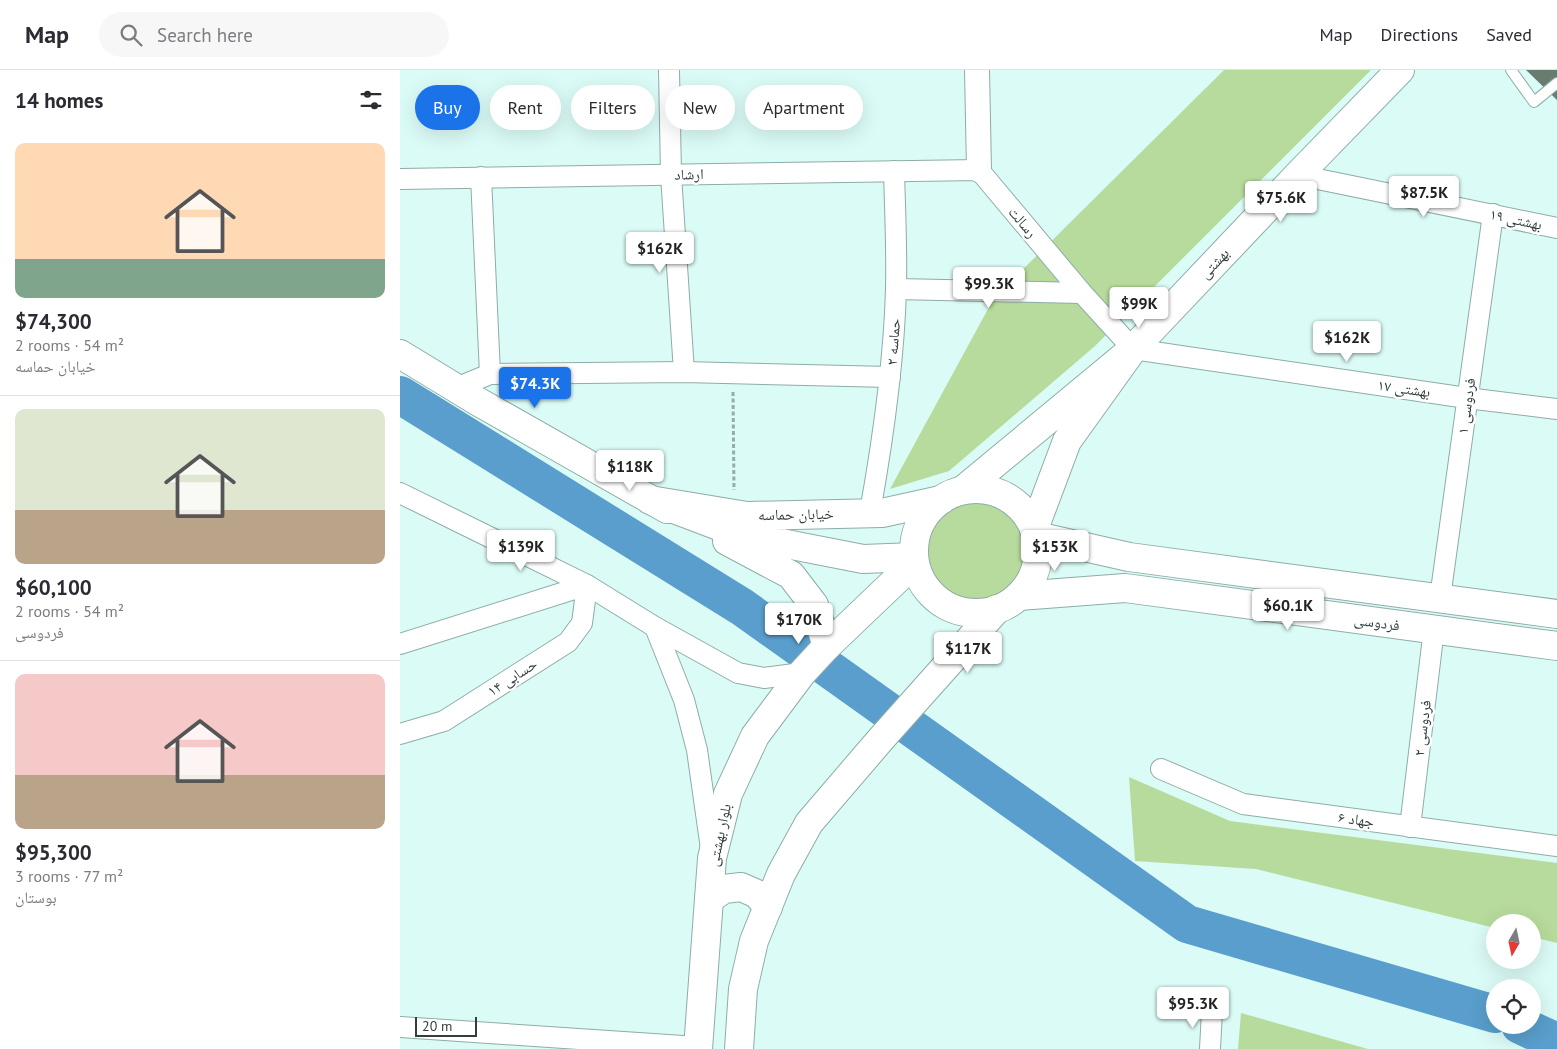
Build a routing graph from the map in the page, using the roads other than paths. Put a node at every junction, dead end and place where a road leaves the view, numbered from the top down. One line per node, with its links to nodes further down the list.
1 (669, 70): 8 (street)
2 (977, 70): 6 (street)
3 (1400, 70): 9 (main road, بهشتی)
4 (1511, 70): 5 (lane)
5 (1557, 83)
6 (979, 170): 7 (street, ارشاد); 15 (street, رسالت)
7 (894, 171): 8 (street, ارشاد); 14 (street, حماسه ۲)
8 (670, 175): 10 (street, ارشاد); 18 (street)
9 (1298, 175): 12 (street, بهشتی ۱۹); 16 (main road, بهشتی)
10 (481, 177): 11 (street, ارشاد); 19 (street)
11 (400, 179)
12 (1493, 214): 13 (street, بهشتی ۱۹); 22 (street, فردوسی ۱)
13 (1557, 228)
14 (896, 289): 15 (street); 20 (street, حماسه ۲)
15 (1082, 293): 16 (street, رسالت)
16 (1133, 349): 22 (street, بهشتی ۱۷); 25 (main road); 28 (main road)
17 (400, 354): 21 (main road, خیابان حماسه)
18 (684, 372): 19 (street); 20 (street)
19 (490, 374): 21 (street)
20 (890, 377): 27 (street, حماسه ۲)
21 (456, 388): 26 (main road, خیابان حماسه)
22 (1468, 398): 23 (street, بهشتی ۱۷); 31 (street, فردوسی ۱)
23 (1557, 409)
24 (400, 493): 30 (street)
25 (952, 495): 27 (main road, خیابان حماسه); 28 (main road); 29 (main road)
26 (650, 500): 27 (main road, خیابان حماسه); 29 (main road, خیابان حماسه); 37 (main road)
27 (870, 512)
28 (1035, 533): 31 (main road); 32 (main road)
29 (914, 560): 32 (main road); 37 (main road, بلوار بهشتی)
30 (587, 586): 34 (street); 36 (street); 40 (street, حسابی ۱۴)
31 (1440, 598): 33 (main road)
32 (1008, 602): 35 (main road, فردوسی); 46 (main road)
33 (1557, 614)
34 (655, 627): 39 (street); 44 (street)
35 (1434, 629): 38 (main road, فردوسی); 42 (street, فردوسی ۲)
36 (400, 644)
37 (827, 646): 39 (main road, بلوار بهشتی)
38 (1557, 646)
39 (802, 673): 44 (main road, بلوار بهشتی)
40 (400, 734)
41 (1160, 769): 42 (street, جهاد ۶)
42 (1410, 827): 43 (street, جهاد ۶)
43 (1557, 846)
44 (712, 858): 45 (main road, بلوار بهشتی)
45 (710, 899): 46 (main road); 49 (main road, بلوار بهشتی)
46 (768, 907): 50 (main road)
47 (1212, 1011): 51 (street)
48 (400, 1027): 49 (street)
49 (698, 1048)
50 (739, 1049)
51 (1210, 1049)

